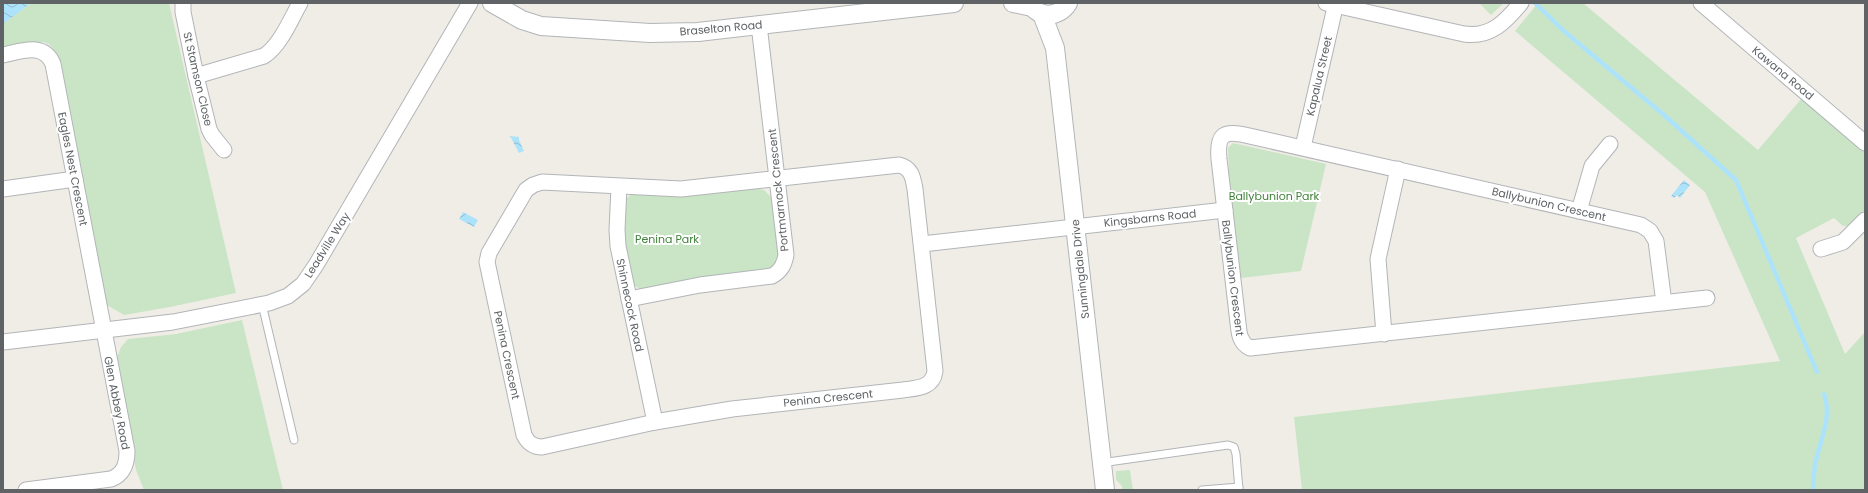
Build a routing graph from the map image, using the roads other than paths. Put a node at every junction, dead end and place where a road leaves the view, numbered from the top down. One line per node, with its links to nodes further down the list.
1 (183, 3): 16 (street, St Stamson Close)
2 (300, 3): 16 (street)
3 (470, 3): 35 (street, Leadville Way)
4 (492, 3): 13 (street, Braselton Road)
5 (954, 3): 9 (street, Braselton Road)
6 (1013, 3): 11 (street)
7 (1333, 4): 12 (street); 19 (street, Kapalua Street)
8 (1707, 5): 17 (street, Kawana Road)
9 (898, 6): 13 (street, Braselton Road)
10 (1065, 6): 11 (street); 14 (street, Sunningdale Drive)
11 (1034, 8): 14 (street, Sunningdale Drive)
12 (1517, 8)
13 (759, 25): 23 (street, Portmarnock Crescent)
14 (1055, 48): 29 (street, Sunningdale Drive)
15 (3, 55): 22 (street, Eagles Nest Crescent)
16 (196, 76): 20 (street, St Stamson Close)
17 (1865, 143)
18 (1610, 144): 27 (street)
19 (1303, 147): 21 (street, Ballybunion Crescent); 26 (street, Ballybunion Crescent)
20 (224, 150)
21 (1398, 170): 27 (street, Ballybunion Crescent); 37 (street)
22 (75, 179): 25 (street); 36 (street, Eagles Nest Crescent)
23 (778, 179): 24 (street, Penina Crescent); 30 (street, Penina Crescent); 33 (street, Portmarnock Crescent)
24 (619, 187): 33 (street, Shinnecock Road); 39 (street, Penina Crescent)
25 (3, 189)
26 (1225, 210): 29 (street, Kingsbarns Road); 37 (street, Ballybunion Crescent)
27 (1579, 211): 34 (street, Ballybunion Crescent)
28 (1865, 220): 31 (street)
29 (1075, 227): 30 (street); 41 (street, Sunningdale Drive)
30 (922, 244): 39 (street, Penina Crescent)
31 (1821, 249)
32 (1707, 298): 34 (street, Ballybunion Crescent)
33 (629, 299): 39 (street, Shinnecock Road)
34 (1664, 303): 37 (street, Ballybunion Crescent)
35 (262, 304): 36 (street, Leadville Way); 40 (lane)
36 (103, 330): 38 (street, Leadville Way); 43 (street, Glen Abbey Road)
37 (1384, 334)
38 (3, 342)
39 (655, 422)
40 (294, 440)
41 (1101, 463): 42 (lane); 44 (street, Sunningdale Drive)
42 (1239, 488): 45 (lane)
43 (26, 490)
44 (1105, 490)
45 (1202, 490)

